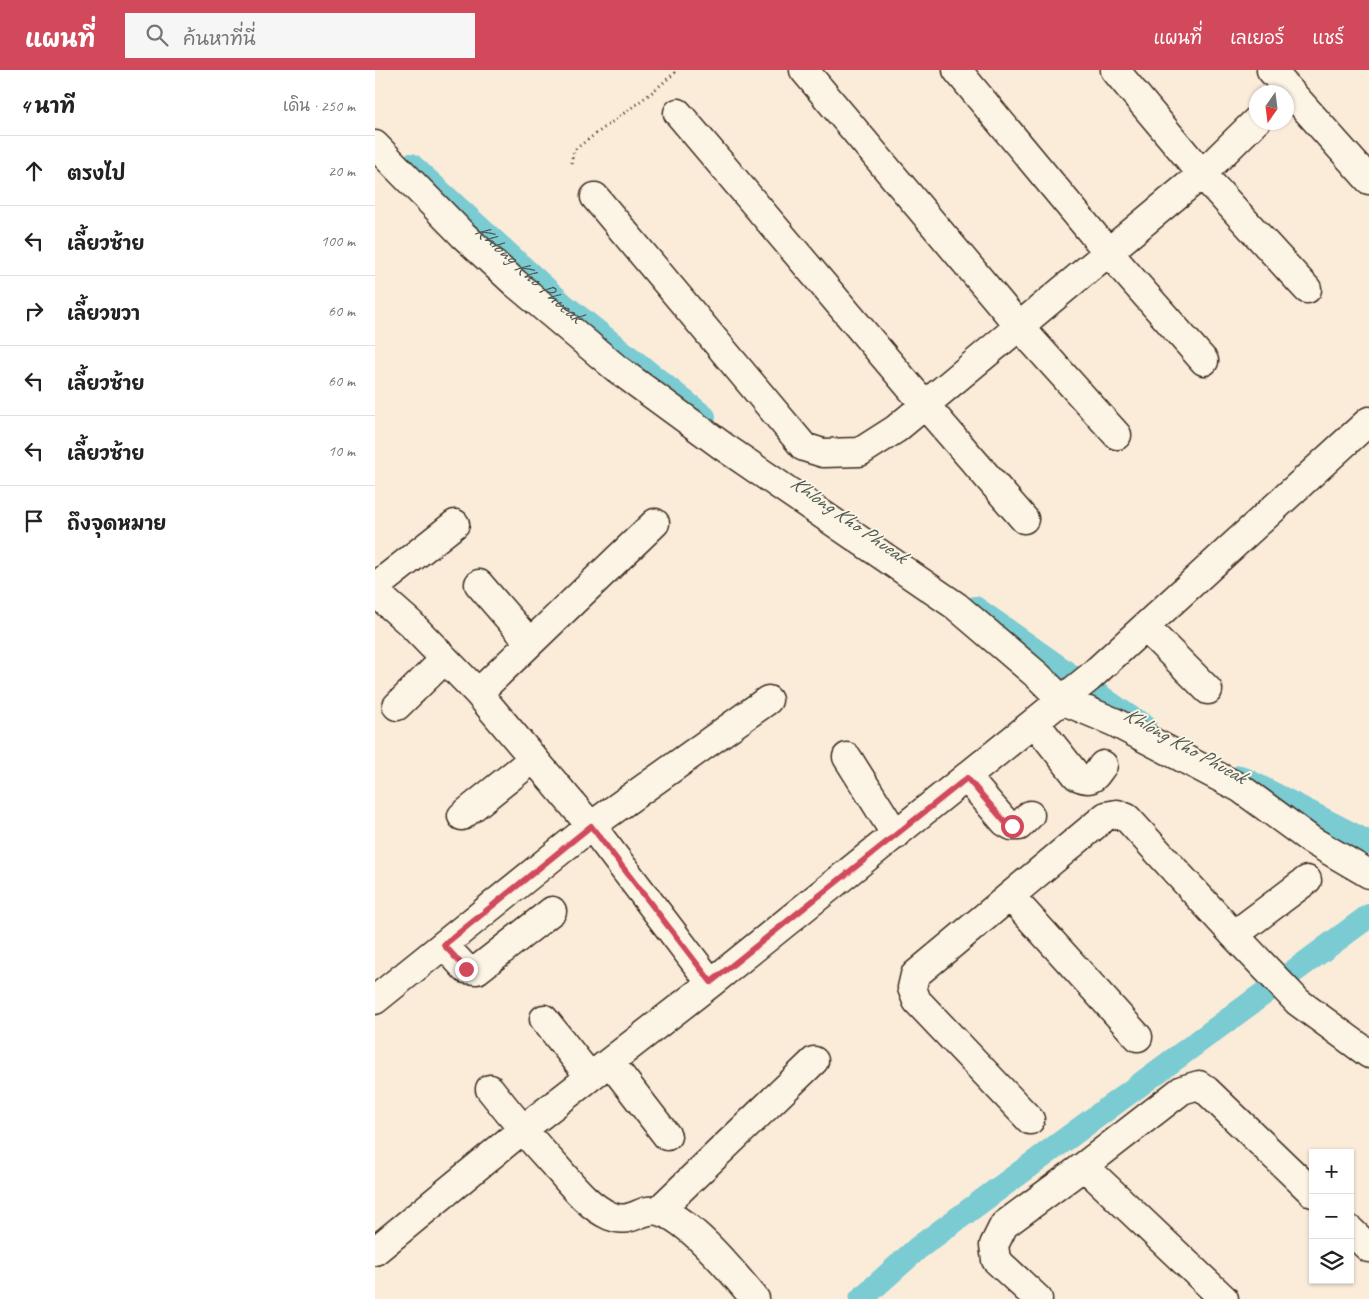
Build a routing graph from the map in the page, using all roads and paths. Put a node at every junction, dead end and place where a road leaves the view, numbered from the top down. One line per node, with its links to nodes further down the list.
1 (678, 70): 9 (path)
2 (804, 70): 15 (street)
3 (957, 70): 13 (street)
4 (1115, 70): 10 (street)
5 (1275, 77): 11 (street)
6 (678, 113): 17 (street)
7 (1249, 128): 10 (street)
8 (375, 145): 31 (street)
9 (571, 163)
10 (1202, 174): 13 (street); 14 (street)
11 (1369, 180)
12 (595, 197): 17 (street)
13 (1109, 252): 15 (street); 16 (street)
14 (1307, 289)
15 (1019, 326): 17 (street); 19 (street)
16 (1205, 361)
17 (925, 405): 20 (street)
18 (1369, 421): 26 (street)
19 (1117, 435)
20 (1024, 519)
21 (655, 523): 27 (street)
22 (455, 524): 24 (street)
23 (479, 584): 27 (street)
24 (375, 586)
25 (375, 592): 28 (street)
26 (1145, 627): 29 (street); 31 (street)
27 (531, 643): 30 (street)
28 (445, 659): 30 (street); 33 (street)
29 (1208, 690)
30 (477, 693): 36 (street)
31 (1065, 698): 34 (street); 43 (street)
32 (768, 700): 41 (street)
33 (397, 706)
34 (1035, 723): 37 (street); 38 (street)
35 (847, 757): 42 (street)
36 (533, 759): 40 (street); 41 (street)
37 (1103, 765)
38 (967, 778): 39 (street); 42 (street)
39 (1030, 815)
40 (462, 816)
41 (591, 826): 48 (street); 49 (street)
42 (896, 835): 49 (street)
43 (1369, 874)
44 (1307, 880): 47 (street)
45 (1010, 896): 47 (street); 52 (street); 57 (street)
46 (552, 911): 48 (street)
47 (1234, 935): 53 (street)
48 (444, 945): 50 (street)
49 (711, 982): 55 (street)
50 (375, 1000)
51 (544, 1019): 55 (street)
52 (1138, 1037)
53 (1369, 1054)
54 (814, 1061): 62 (street)
55 (600, 1069): 58 (street); 59 (street)
56 (490, 1089): 58 (street)
57 (1030, 1120)
58 (522, 1130): 62 (street); 65 (street)
59 (667, 1136)
60 (1084, 1166): 61 (street); 67 (street); 68 (street)
61 (1309, 1189)
62 (658, 1211): 66 (street)
63 (1354, 1234): 64 (street)
64 (1369, 1248)
65 (375, 1251)
66 (755, 1299)
67 (1038, 1299)
68 (1223, 1299)

